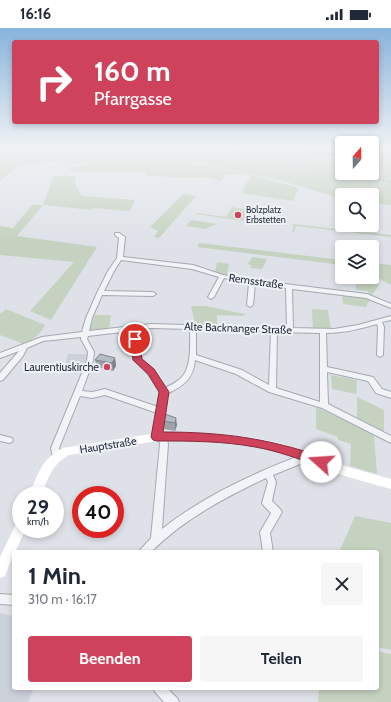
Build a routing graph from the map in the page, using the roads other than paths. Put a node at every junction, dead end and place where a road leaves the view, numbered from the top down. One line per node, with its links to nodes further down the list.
1 (117, 234): 2 (street)
2 (120, 258): 3 (street, Remsstraße); 6 (street)
3 (222, 276): 4 (street, Remsstraße); 8 (street)
4 (252, 282): 5 (street, Remsstraße); 9 (street)
5 (289, 286): 10 (street, Remsstraße); 16 (street)
6 (100, 293): 7 (street); 18 (street)
7 (153, 294)
8 (211, 297)
9 (250, 305)
10 (391, 306)
11 (391, 318): 12 (street, Alte Backnanger Straße)
12 (379, 322): 17 (street, Alte Backnanger Straße); 21 (street)
13 (193, 326): 14 (street, Alte Backnanger Straße); 15 (street, Alte Backnanger Straße); 22 (street)
14 (134, 328): 18 (street, Alte Backnanger Straße); 26 (street)
15 (274, 329): 16 (street, Alte Backnanger Straße); 25 (street)
16 (290, 330): 17 (street, Alte Backnanger Straße)
17 (323, 332): 23 (street)
18 (84, 335): 19 (street, Alte Backnanger Straße); 27 (street)
19 (24, 347): 20 (street, Alte Backnanger Straße); 24 (street)
20 (0, 356)
21 (380, 356)
22 (193, 357): 25 (street); 26 (street)
23 (325, 369): 28 (street); 29 (street)
24 (0, 378)
25 (272, 390): 29 (street)
26 (164, 392): 30 (street)
27 (78, 394): 30 (street); 35 (street)
28 (391, 395)
29 (324, 406): 34 (street)
30 (160, 411): 31 (street)
31 (160, 436): 35 (street, Hauptstraße); 36 (street, Hauptstraße); 41 (street)
32 (0, 438): 33 (street)
33 (9, 440)
34 (391, 440)
35 (56, 455): 39 (street)
36 (307, 457): 37 (street); 38 (street, Hauptstraße)
37 (268, 473): 41 (street); 43 (street)
38 (391, 484)
39 (39, 486)
40 (15, 538): 44 (street)
41 (156, 539): 42 (street)
42 (146, 550)
43 (268, 550)
44 (0, 570)
45 (0, 599): 46 (street)
46 (12, 600)
47 (161, 690): 48 (street)
48 (171, 701)

